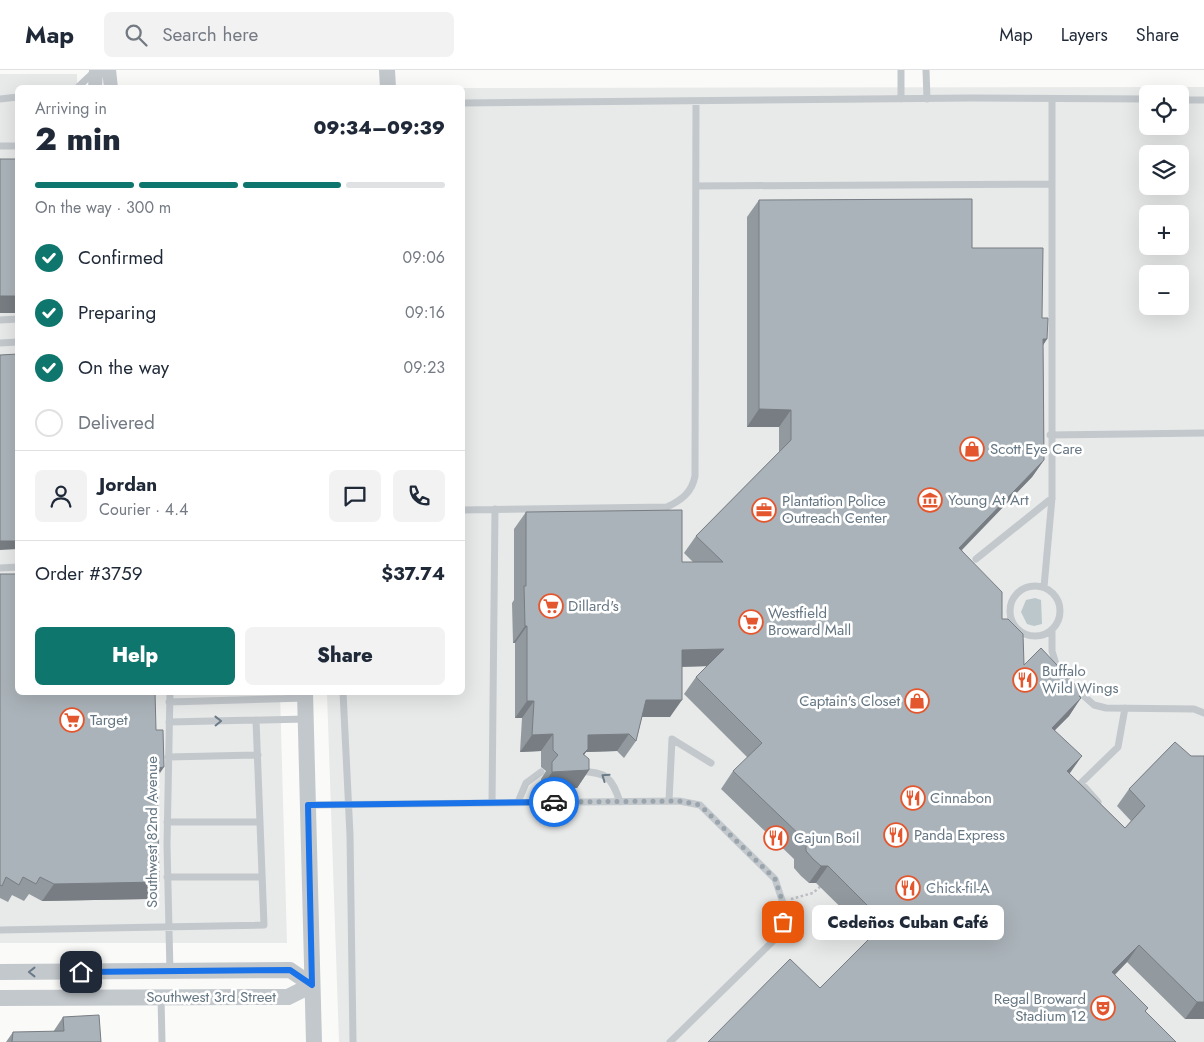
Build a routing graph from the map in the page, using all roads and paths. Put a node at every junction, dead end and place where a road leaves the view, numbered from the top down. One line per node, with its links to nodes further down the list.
1 (95, 70): 6 (lane); 7 (street)
2 (109, 70): 8 (street)
3 (387, 70): 9 (street)
4 (901, 70): 12 (lane)
5 (926, 70): 13 (lane)
6 (80, 85)
7 (95, 85)
8 (111, 85)
9 (388, 85)
10 (15, 97): 11 (lane)
11 (0, 99)
12 (901, 99): 13 (lane); 18 (lane)
13 (926, 99): 14 (lane)
14 (1052, 99): 15 (lane); 22 (lane)
15 (1139, 99)
16 (1189, 100): 17 (lane)
17 (1204, 100)
18 (696, 101): 19 (lane); 23 (lane)
19 (465, 103)
20 (0, 146): 21 (lane)
21 (15, 146)
22 (1051, 184): 23 (lane); 29 (lane)
23 (696, 186): 31 (lane)
24 (15, 319): 25 (lane)
25 (0, 320)
26 (15, 342): 27 (lane)
27 (0, 343)
28 (1204, 433): 29 (lane)
29 (1050, 435): 30 (lane)
30 (1052, 498): 33 (lane); 36 (lane)
31 (495, 509): 32 (lane); 58 (lane)
32 (465, 510)
33 (976, 559)
34 (15, 567): 35 (lane)
35 (0, 568)
36 (1044, 587): 37 (lane); 37 (lane)
37 (1052, 630): 38 (lane)
38 (1061, 676)
39 (1068, 682): 45 (lane)
40 (170, 695): 44 (lane, Southwest 82nd Avenue)
41 (305, 695): 43 (lane); 48 (street)
42 (343, 695): 59 (lane)
43 (258, 696): 44 (lane)
44 (170, 702): 49 (lane, Southwest 82nd Avenue)
45 (1125, 708): 46 (lane); 61 (lane)
46 (1204, 713)
47 (256, 720): 48 (lane); 49 (lane, one-way to 47); 50 (lane)
48 (306, 720): 60 (street)
49 (169, 722): 51 (lane, Southwest 82nd Avenue)
50 (258, 755): 51 (lane); 63 (lane)
51 (168, 757): 62 (lane, Southwest 82nd Avenue)
52 (711, 763): 55 (lane)
53 (576, 771): 57 (lane, one-way to 53)
54 (540, 772): 56 (lane)
55 (669, 801): 57 (lane); 67 (lane)
56 (518, 802): 57 (lane); 58 (lane)
57 (620, 802)
58 (492, 803): 59 (lane)
59 (349, 804): 60 (lane); 79 (lane)
60 (308, 805): 73 (street)
61 (1105, 810)
62 (167, 822): 63 (lane); 64 (lane, Southwest 82nd Avenue)
63 (260, 822): 65 (lane)
64 (168, 877): 65 (lane); 68 (lane, Southwest 82nd Avenue)
65 (262, 877): 68 (lane)
66 (827, 879): 67 (path)
67 (783, 902): 80 (lane)
68 (169, 928): 69 (lane); 72 (lane, Southwest 82nd Avenue)
69 (0, 930)
70 (0, 972): 71 (street, Southwest 3rd Street, one-way to 70)
71 (133, 972): 72 (street, Southwest 3rd Street); 76 (street)
72 (170, 972): 73 (street, Southwest 3rd Street)
73 (312, 985): 74 (street, Southwest 3rd Street); 78 (street)
74 (161, 997): 76 (street, Southwest 3rd Street); 77 (lane)
75 (0, 998): 76 (street, Southwest 3rd Street)
76 (126, 998)
77 (162, 1042)
78 (314, 1042)
79 (353, 1042)
80 (670, 1042)

